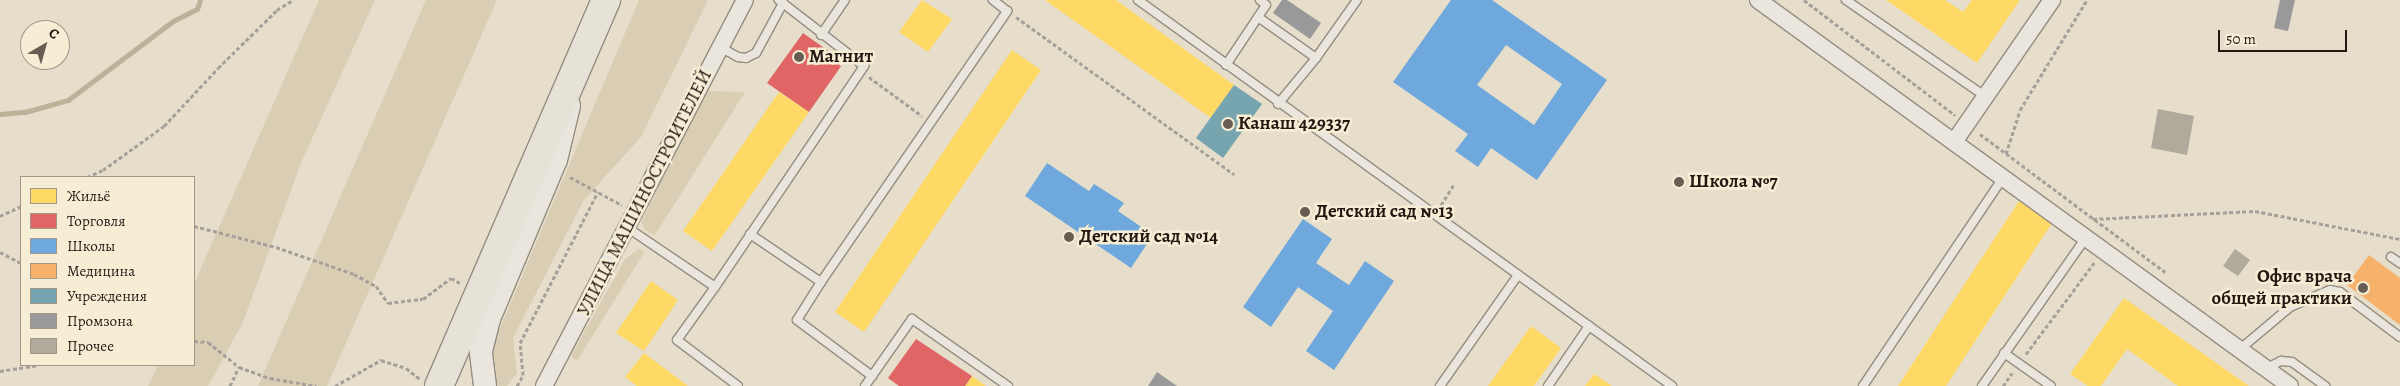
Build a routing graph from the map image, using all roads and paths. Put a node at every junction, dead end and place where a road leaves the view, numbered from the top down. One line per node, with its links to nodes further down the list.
1 (293, 0): 31 (path)
2 (606, 0): 20 (highway)
3 (744, 0): 18 (street, УЛИЦА МАШИНОСТРОИТЕЛЕЙ)
4 (844, 0): 17 (lane)
5 (993, 0): 15 (lane)
6 (1138, 0): 21 (lane)
7 (1260, 0): 16 (lane)
8 (1357, 0): 19 (lane)
9 (1758, 0): 27 (street)
10 (1804, 0): 26 (path)
11 (1846, 0): 23 (lane)
12 (2052, 0): 23 (street)
13 (2087, 0): 28 (path)
14 (781, 2): 17 (lane); 18 (lane)
15 (1008, 11): 25 (lane); 29 (path)
16 (1258, 17): 19 (lane); 21 (lane)
17 (821, 35): 22 (lane)
18 (720, 47): 37 (street, УЛИЦА МАШИНОСТРОИТЕЛЕЙ)
19 (1316, 58): 24 (lane)
20 (579, 64): 54 (highway); 70 (main road)
21 (1226, 65): 24 (lane)
22 (860, 71): 25 (path); 42 (lane)
23 (1986, 97): 26 (street)
24 (1278, 104): 50 (lane)
25 (931, 122): 52 (lane)
26 (1967, 124): 27 (street); 28 (path)
27 (1954, 142): 32 (street)
28 (2006, 154): 39 (path)
29 (1234, 174)
30 (565, 175): 34 (path)
31 (89, 176)
32 (2003, 178): 43 (street); 79 (lane)
33 (1454, 184): 36 (path)
34 (598, 192): 37 (path); 71 (path)
35 (20, 206): 38 (path)
36 (1438, 210)
37 (636, 212): 41 (street, УЛИЦА МАШИНОСТРОИТЕЛЕЙ)
38 (0, 216)
39 (2092, 219): 44 (path); 51 (path)
40 (195, 226): 54 (path)
41 (628, 228): 53 (lane); 72 (street, УЛИЦА МАШИНОСТРОИТЕЛЕЙ)
42 (750, 234): 52 (lane); 53 (lane)
43 (2085, 239): 58 (street); 59 (lane)
44 (2400, 239)
45 (0, 252): 47 (path)
46 (2391, 257): 48 (lane)
47 (20, 262)
48 (2400, 263)
49 (2103, 266): 60 (path)
50 (1518, 275): 55 (lane); 76 (lane)
51 (2169, 276)
52 (821, 282): 65 (lane)
53 (715, 288): 73 (lane)
54 (479, 291): 66 (highway)
55 (1589, 326): 77 (lane); 78 (lane)
56 (2400, 337): 58 (lane)
57 (195, 341): 62 (path)
58 (2239, 350): 63 (street)
59 (2004, 353): 60 (lane); 80 (lane)
60 (2019, 364): 81 (path); 82 (lane)
61 (33, 366): 64 (path)
62 (239, 367): 67 (path); 68 (path)
63 (2266, 369): 83 (street); 84 (lane)
64 (0, 372)
65 (872, 376): 74 (lane); 75 (lane)
66 (430, 383): 69 (path)
67 (230, 386)
68 (316, 386)
69 (335, 386)
70 (486, 386)
71 (517, 386)
72 (544, 386)
73 (738, 386)
74 (865, 386)
75 (1008, 386)
76 (1440, 386)
77 (1548, 386)
78 (1672, 386)
79 (1863, 386)
80 (1982, 386)
81 (2003, 386)
82 (2051, 386)
83 (2290, 386)
84 (2325, 386)

